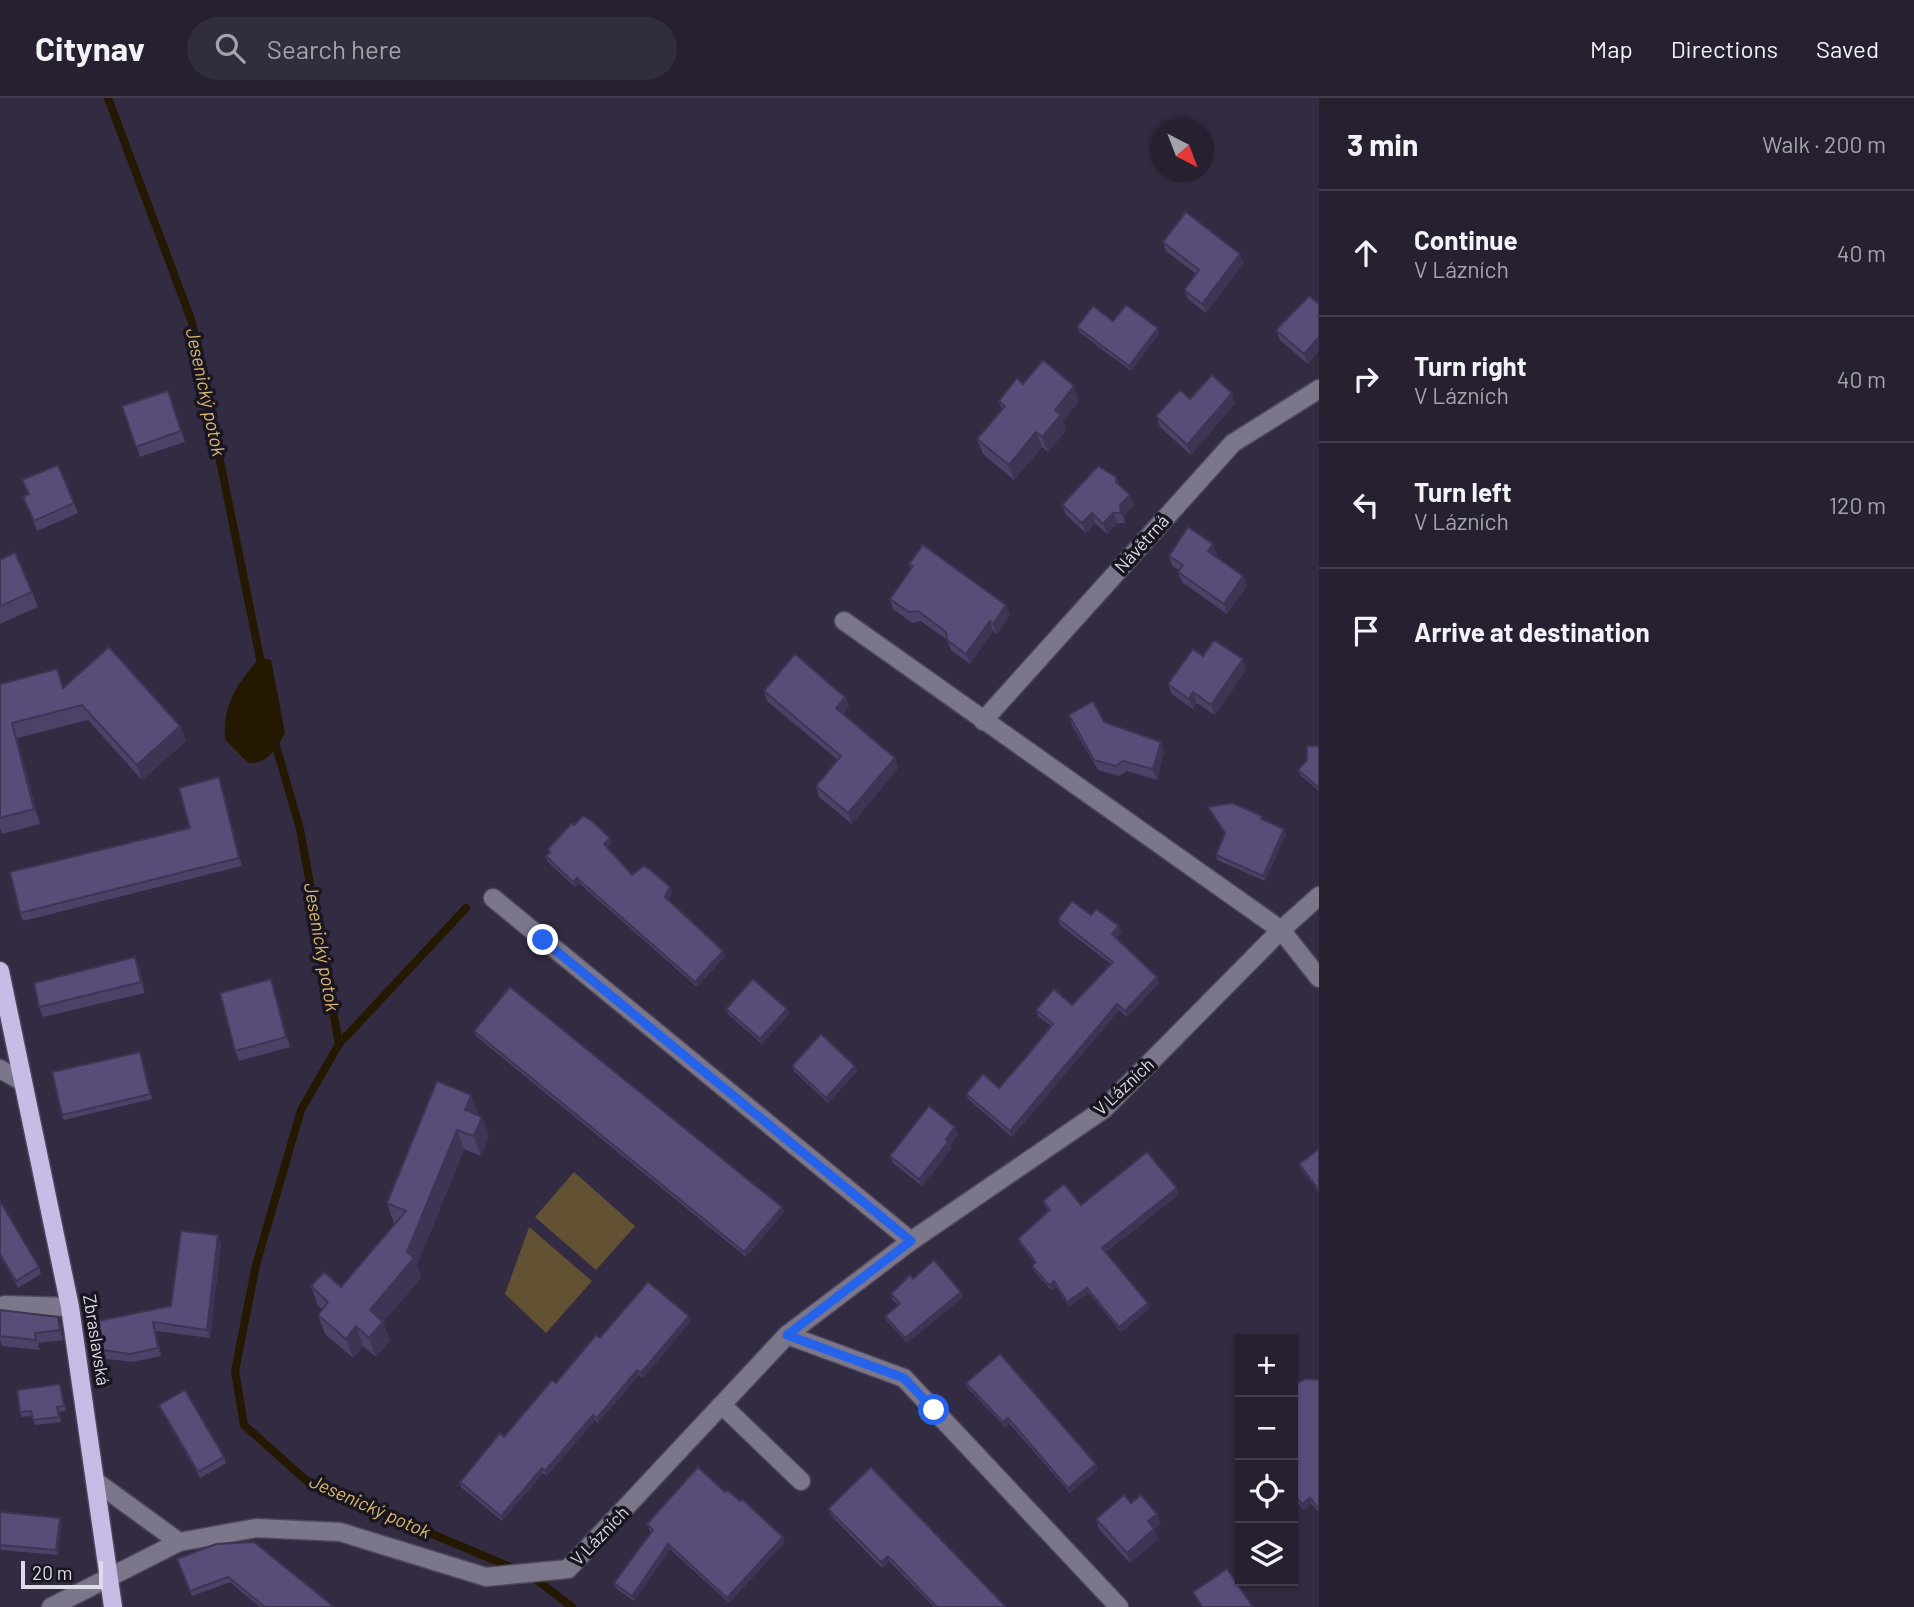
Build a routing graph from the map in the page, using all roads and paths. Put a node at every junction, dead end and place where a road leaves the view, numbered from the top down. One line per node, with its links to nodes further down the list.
1 (1319, 389): 3 (street, Návětrná)
2 (844, 621): 3 (street)
3 (983, 721): 6 (street)
4 (1319, 896): 6 (street, V Lázních)
5 (493, 898): 11 (street)
6 (1280, 930): 8 (street); 11 (street, V Lázních)
7 (0, 971): 10 (main road, Zbraslavská)
8 (1319, 978)
9 (0, 1069): 10 (street)
10 (23, 1082): 12 (main road, Zbraslavská)
11 (911, 1241): 14 (street, V Lázních)
12 (70, 1307): 13 (street); 16 (main road, Zbraslavská)
13 (0, 1308)
14 (787, 1335): 15 (street, V Lázních); 22 (street)
15 (722, 1405): 17 (street); 18 (street, V Lázních)
16 (95, 1481): 18 (street); 19 (main road, Zbraslavská)
17 (801, 1481)
18 (179, 1542): 19 (street, V Lázních)
19 (109, 1580): 20 (street, V Lázních); 21 (main road, Zbraslavská)
20 (51, 1607)
21 (113, 1607)
22 (1119, 1607)

